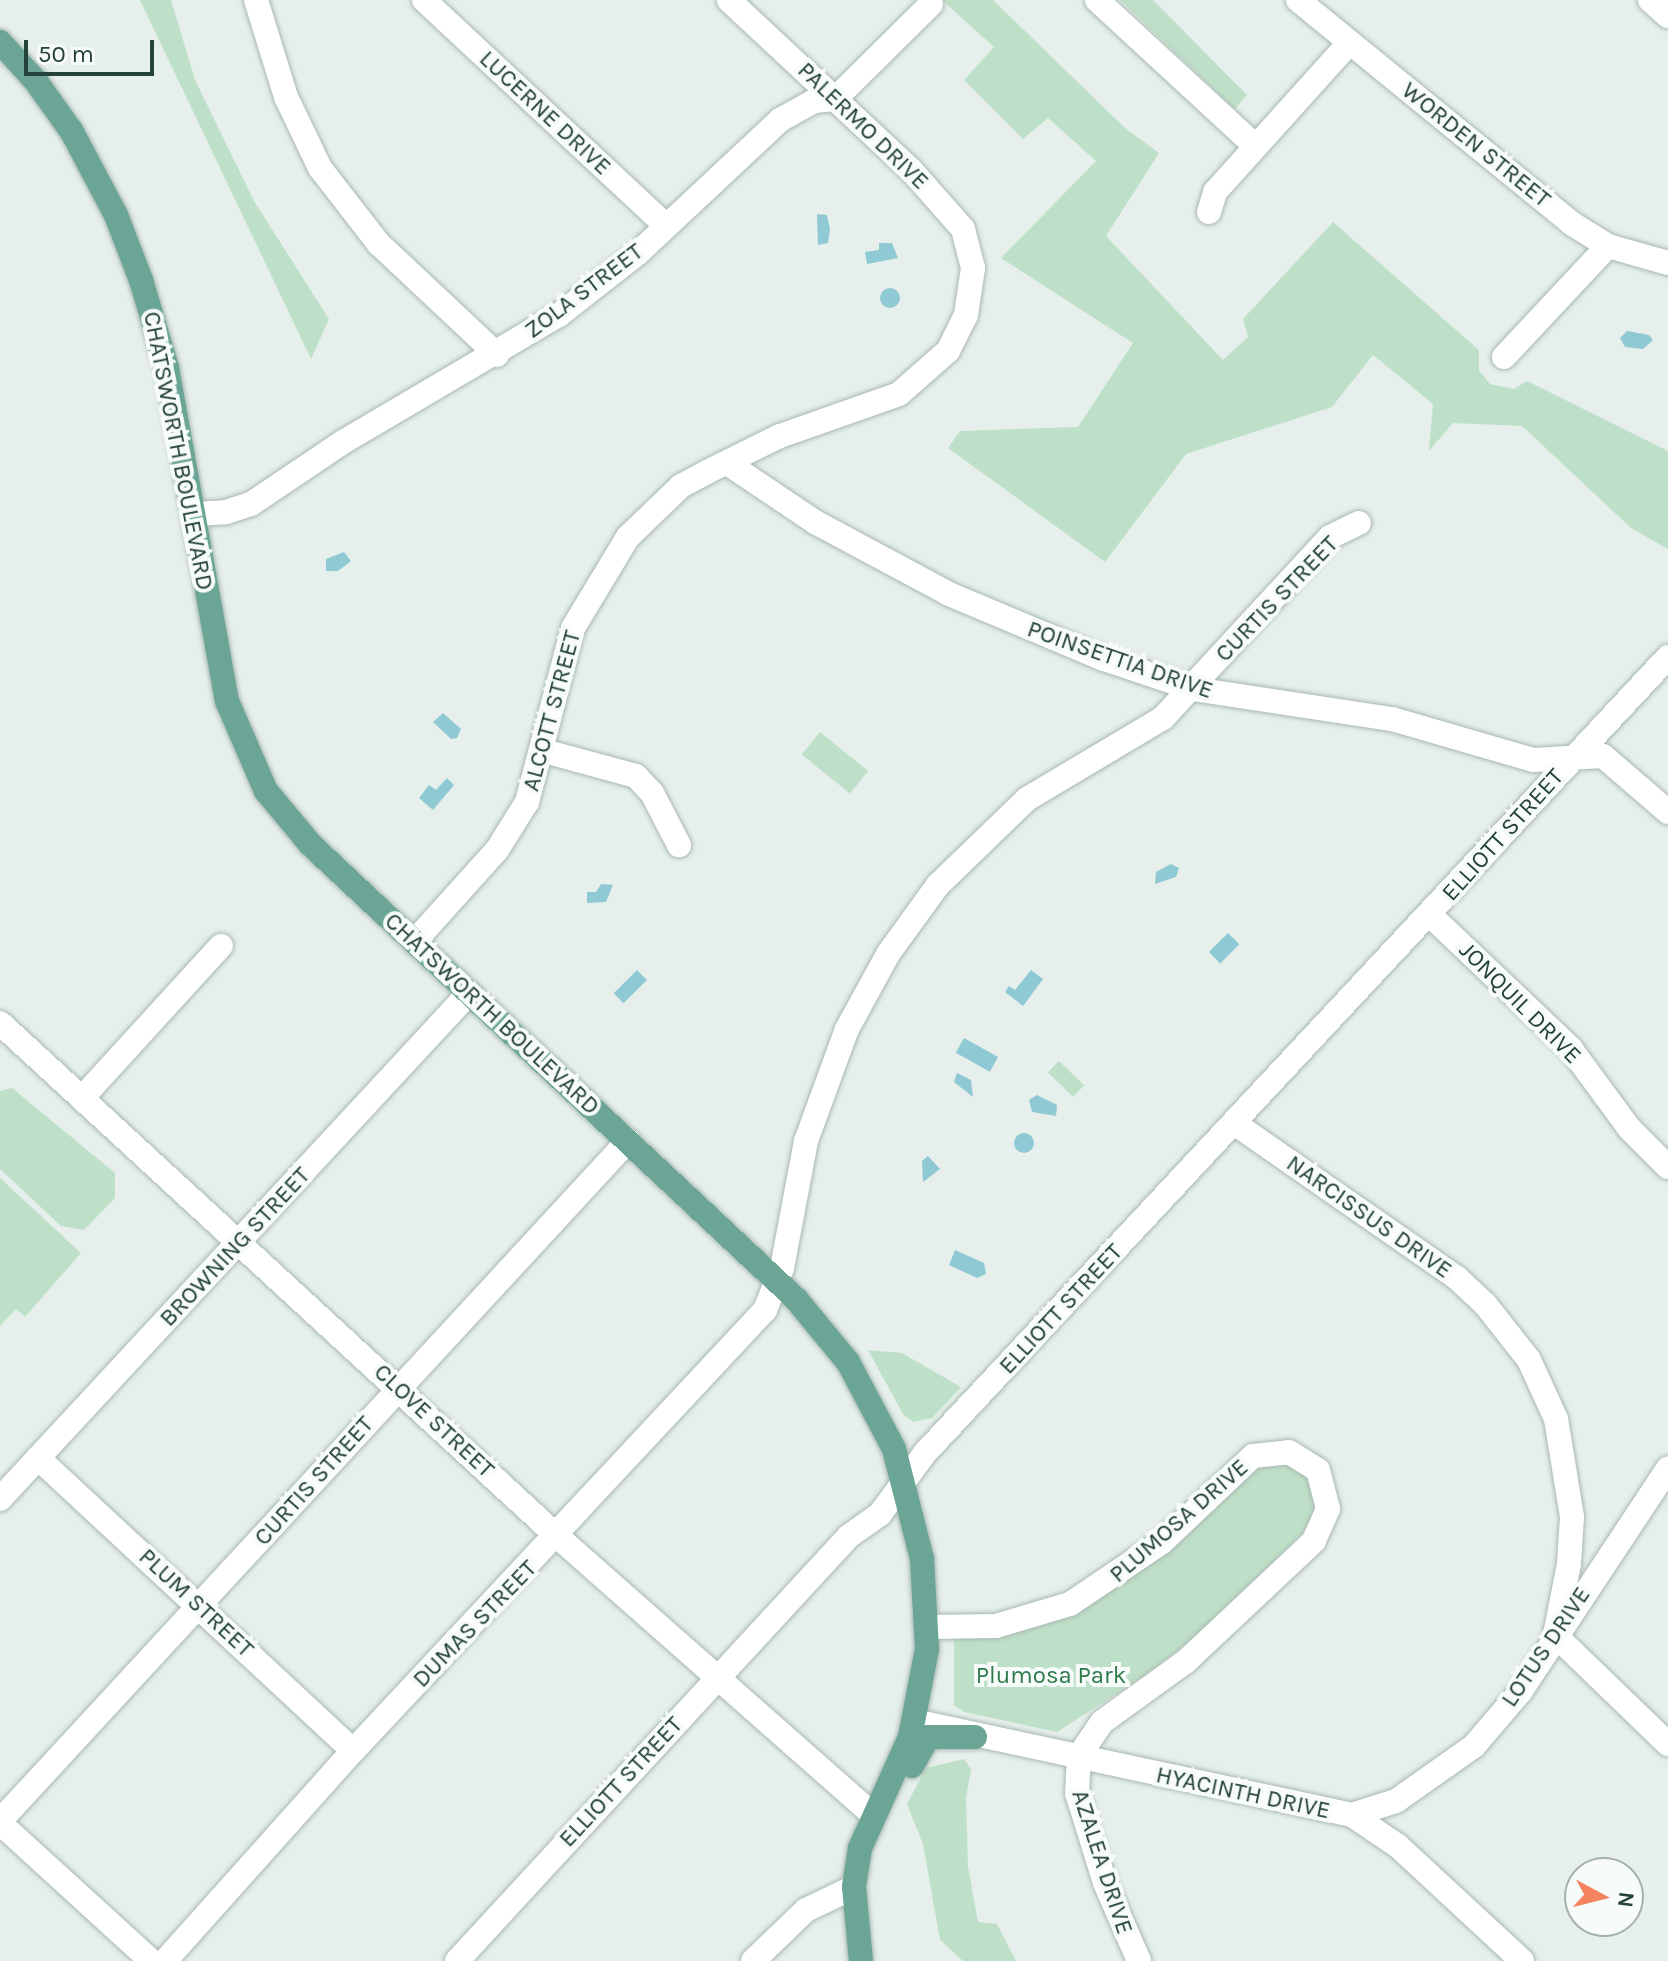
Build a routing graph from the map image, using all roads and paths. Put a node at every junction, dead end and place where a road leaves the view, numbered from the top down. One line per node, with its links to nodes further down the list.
1 (256, 0): 18 (street)
2 (424, 0): 14 (street, LUCERNE DRIVE)
3 (729, 0): 11 (street, PALERMO DRIVE)
4 (1097, 0): 12 (street)
5 (1298, 0): 10 (street, WORDEN STREET)
6 (1650, 0): 8 (street)
7 (931, 4): 11 (street, ZOLA STREET)
8 (1668, 16)
9 (0, 42): 21 (main road, CHATSWORTH BOULEVARD)
10 (1349, 43): 12 (street); 15 (street, WORDEN STREET)
11 (835, 99): 14 (street, ZOLA STREET); 17 (street, PALERMO DRIVE)
12 (1255, 146): 13 (street)
13 (1209, 212)
14 (666, 226): 18 (street, ZOLA STREET)
15 (1608, 246): 16 (street, WORDEN STREET); 19 (street)
16 (1668, 263)
17 (973, 268): 20 (street, ALCOTT STREET)
18 (497, 355): 21 (street, ZOLA STREET)
19 (1504, 357)
20 (730, 465): 24 (street, POINSETTIA DRIVE); 25 (street, ALCOTT STREET)
21 (193, 514): 30 (main road, CHATSWORTH BOULEVARD)
22 (1359, 523): 24 (street, CURTIS STREET)
23 (1668, 657): 26 (street, ELLIOTT STREET)
24 (1193, 689): 26 (street, POINSETTIA DRIVE); 39 (street, CURTIS STREET)
25 (544, 751): 28 (street); 30 (street, ALCOTT STREET)
26 (1573, 758): 27 (street, POINSETTIA DRIVE); 29 (street, ELLIOTT STREET)
27 (1668, 812)
28 (679, 845)
29 (1430, 915): 35 (street, ELLIOTT STREET); 37 (street, JONQUIL DRIVE)
30 (415, 941): 32 (main road, CHATSWORTH BOULEVARD)
31 (221, 946): 34 (street)
32 (469, 993): 36 (main road, CHATSWORTH BOULEVARD); 38 (street, BROWNING STREET)
33 (0, 1023): 34 (street, CLOVE STREET)
34 (82, 1098): 38 (street, CLOVE STREET)
35 (1234, 1123): 43 (street, ELLIOTT STREET); 48 (street, NARCISSUS DRIVE)
36 (628, 1141): 39 (main road, CHATSWORTH BOULEVARD); 40 (street, CURTIS STREET)
37 (1668, 1167)
38 (240, 1242): 40 (street, CLOVE STREET); 41 (street, BROWNING STREET)
39 (778, 1282): 43 (main road, CHATSWORTH BOULEVARD); 45 (street, DUMAS STREET)
40 (399, 1388): 45 (street, CLOVE STREET); 46 (street, CURTIS STREET)
41 (38, 1458): 44 (street, BROWNING STREET); 46 (street, PLUM STREET)
42 (1668, 1468): 48 (street, LOTUS DRIVE)
43 (904, 1477): 47 (main road, CHATSWORTH BOULEVARD); 49 (street, ELLIOTT STREET)
44 (0, 1499)
45 (558, 1537): 49 (street, CLOVE STREET); 53 (street, DUMAS STREET)
46 (201, 1606): 53 (street, PLUM STREET); 58 (street, CURTIS STREET)
47 (927, 1627): 50 (main road, CHATSWORTH BOULEVARD); 54 (street, PLUMOSA DRIVE)
48 (1555, 1635): 52 (street); 57 (street, LOTUS DRIVE)
49 (718, 1678): 56 (street, CLOVE STREET); 62 (street, ELLIOTT STREET)
50 (914, 1721): 51 (street, HYACINTH DRIVE); 55 (main road, CHATSWORTH BOULEVARD)
51 (975, 1737): 54 (street, HYACINTH DRIVE); 55 (main road)
52 (1668, 1744)
53 (353, 1751): 61 (street, DUMAS STREET)
54 (1078, 1760): 57 (street, HYACINTH DRIVE); 65 (street, AZALEA DRIVE)
55 (885, 1791): 56 (main road, CHATSWORTH BOULEVARD)
56 (873, 1815): 59 (main road, CHATSWORTH BOULEVARD)
57 (1352, 1815): 66 (street, HYACINTH DRIVE)
58 (0, 1822): 60 (street)
59 (854, 1887): 63 (street); 64 (main road, CHATSWORTH BOULEVARD)
60 (151, 1961)
61 (165, 1961)
62 (457, 1961)
63 (753, 1961)
64 (861, 1961)
65 (1139, 1961)
66 (1522, 1961)

